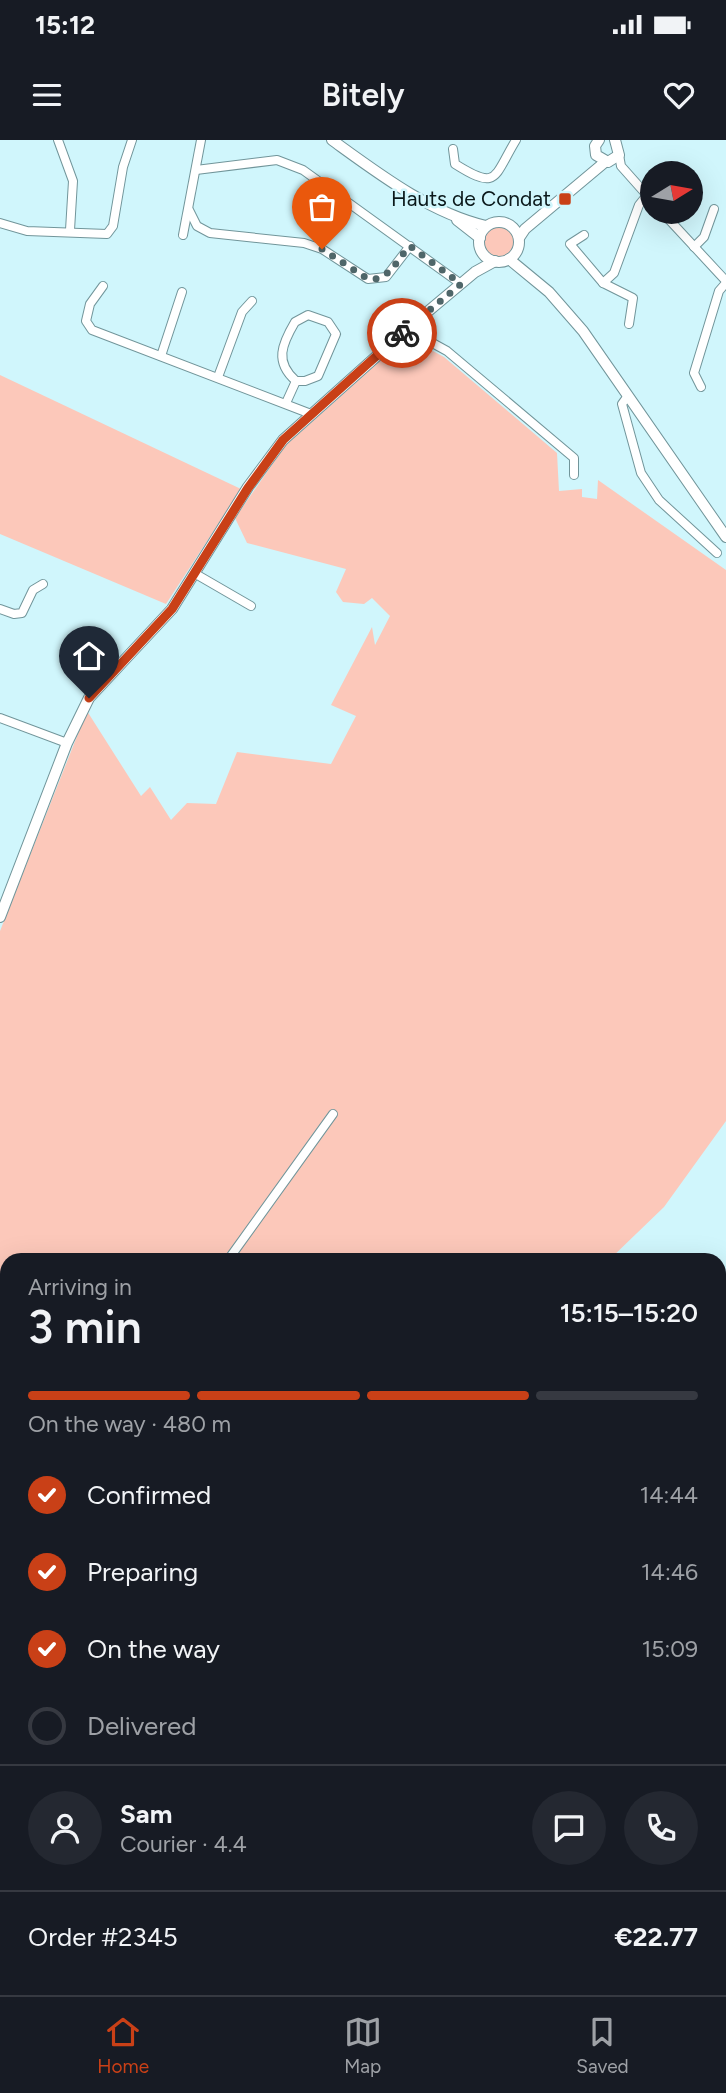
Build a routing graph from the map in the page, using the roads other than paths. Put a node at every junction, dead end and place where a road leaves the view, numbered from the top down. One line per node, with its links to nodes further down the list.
1 (58, 140): 18 (street)
2 (132, 140): 18 (street)
3 (201, 140): 8 (street)
4 (332, 140): 13 (main road)
5 (516, 140): 6 (street)
6 (453, 149)
7 (609, 150): 9 (street); 15 (main road); 22 (main road)
8 (196, 170): 12 (street); 23 (street)
9 (640, 187)
10 (640, 204): 31 (street)
11 (714, 209): 24 (street)
12 (189, 210): 20 (street); 23 (street)
13 (452, 216): 17 (main road); 21 (main road)
14 (0, 223): 18 (street)
15 (508, 224): 17 (main road); 22 (main road)
16 (673, 224): 24 (street)
17 (486, 226): 21 (main road)
18 (70, 230)
19 (584, 235): 31 (street)
20 (183, 236)
21 (480, 239): 25 (main road)
22 (518, 244): 26 (main road); 29 (main road)
23 (410, 246): 32 (street)
24 (694, 247): 30 (street)
25 (483, 253): 27 (main road); 28 (main road)
26 (509, 259): 27 (main road); 29 (main road)
27 (495, 261): 28 (main road)
28 (475, 272): 32 (main road)
29 (532, 277): 42 (main road)
30 (726, 282): 41 (street)
31 (603, 283): 36 (street)
32 (461, 284): 37 (main road)
33 (103, 286): 38 (street)
34 (181, 292): 38 (street)
35 (252, 300): 39 (street)
36 (629, 324)
37 (407, 329): 44 (main road); 45 (street)
38 (161, 356): 39 (street)
39 (218, 377): 43 (street)
40 (296, 380): 40 (street); 43 (street)
41 (701, 387)
42 (627, 397): 46 (main road); 47 (street)
43 (286, 404): 44 (street)
44 (312, 414): 49 (main road)
45 (574, 475)
46 (725, 535): 47 (street)
47 (705, 541): 48 (street)
48 (716, 553)
49 (194, 573): 51 (street); 54 (main road)
50 (43, 584): 52 (street)
51 (251, 606)
52 (0, 609)
53 (0, 718): 54 (street)
54 (67, 743): 55 (main road)
55 (0, 918)
56 (333, 1114): 57 (street)
57 (234, 1253)

